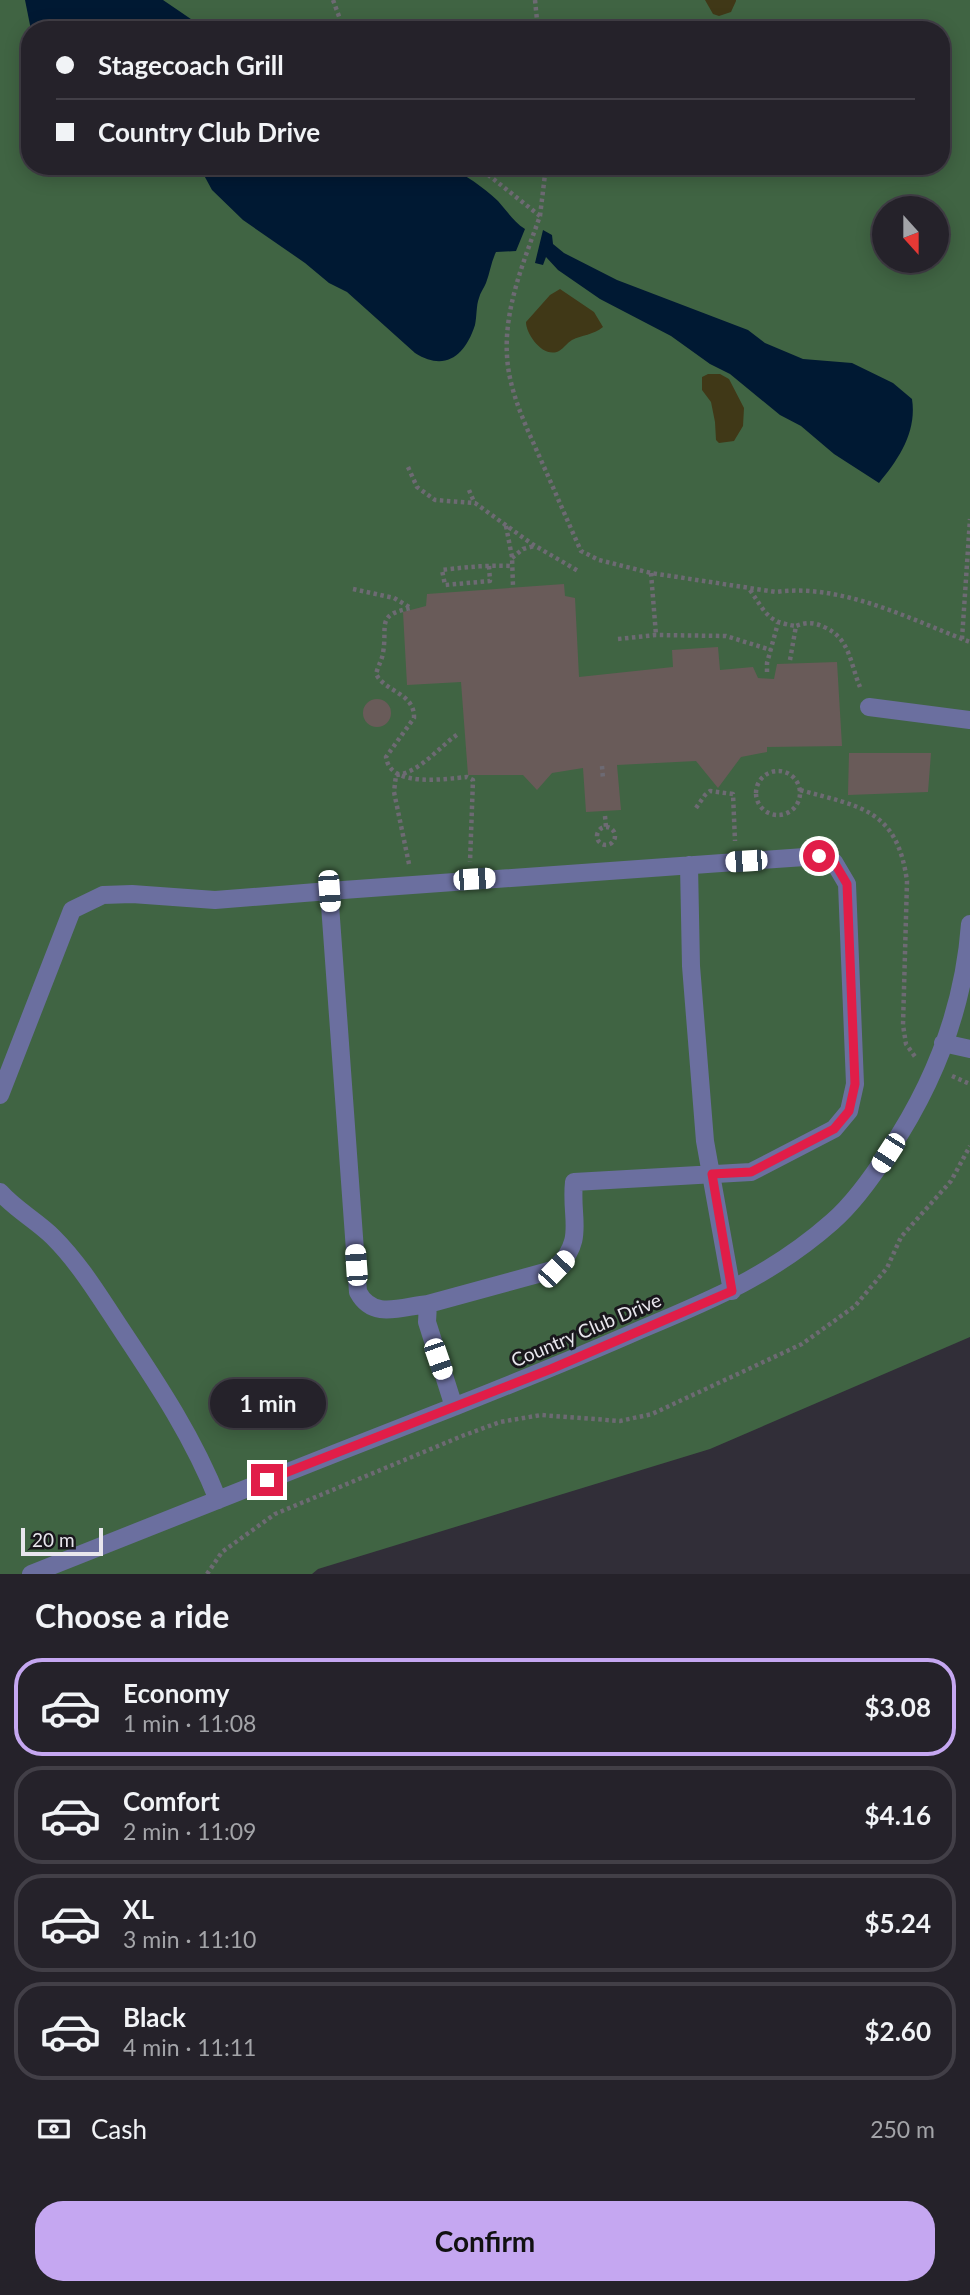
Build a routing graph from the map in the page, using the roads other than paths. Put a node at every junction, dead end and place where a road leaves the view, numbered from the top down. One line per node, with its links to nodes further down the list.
1 (869, 707): 2 (street)
2 (970, 720)
3 (689, 865): 4 (street); 9 (street); 9 (street)
4 (329, 891): 8 (street); 12 (street)
5 (970, 924): 6 (street, Country Club Drive)
6 (943, 1043): 7 (street); 11 (street, Country Club Drive)
7 (970, 1049)
8 (0, 1095)
9 (712, 1174): 11 (street); 12 (street)
10 (0, 1192): 14 (street)
11 (732, 1291): 13 (street, Country Club Drive)
12 (428, 1304): 13 (street)
13 (454, 1407): 14 (street, Country Club Drive)
14 (218, 1500): 15 (street, Country Club Drive)
15 (31, 1574)

